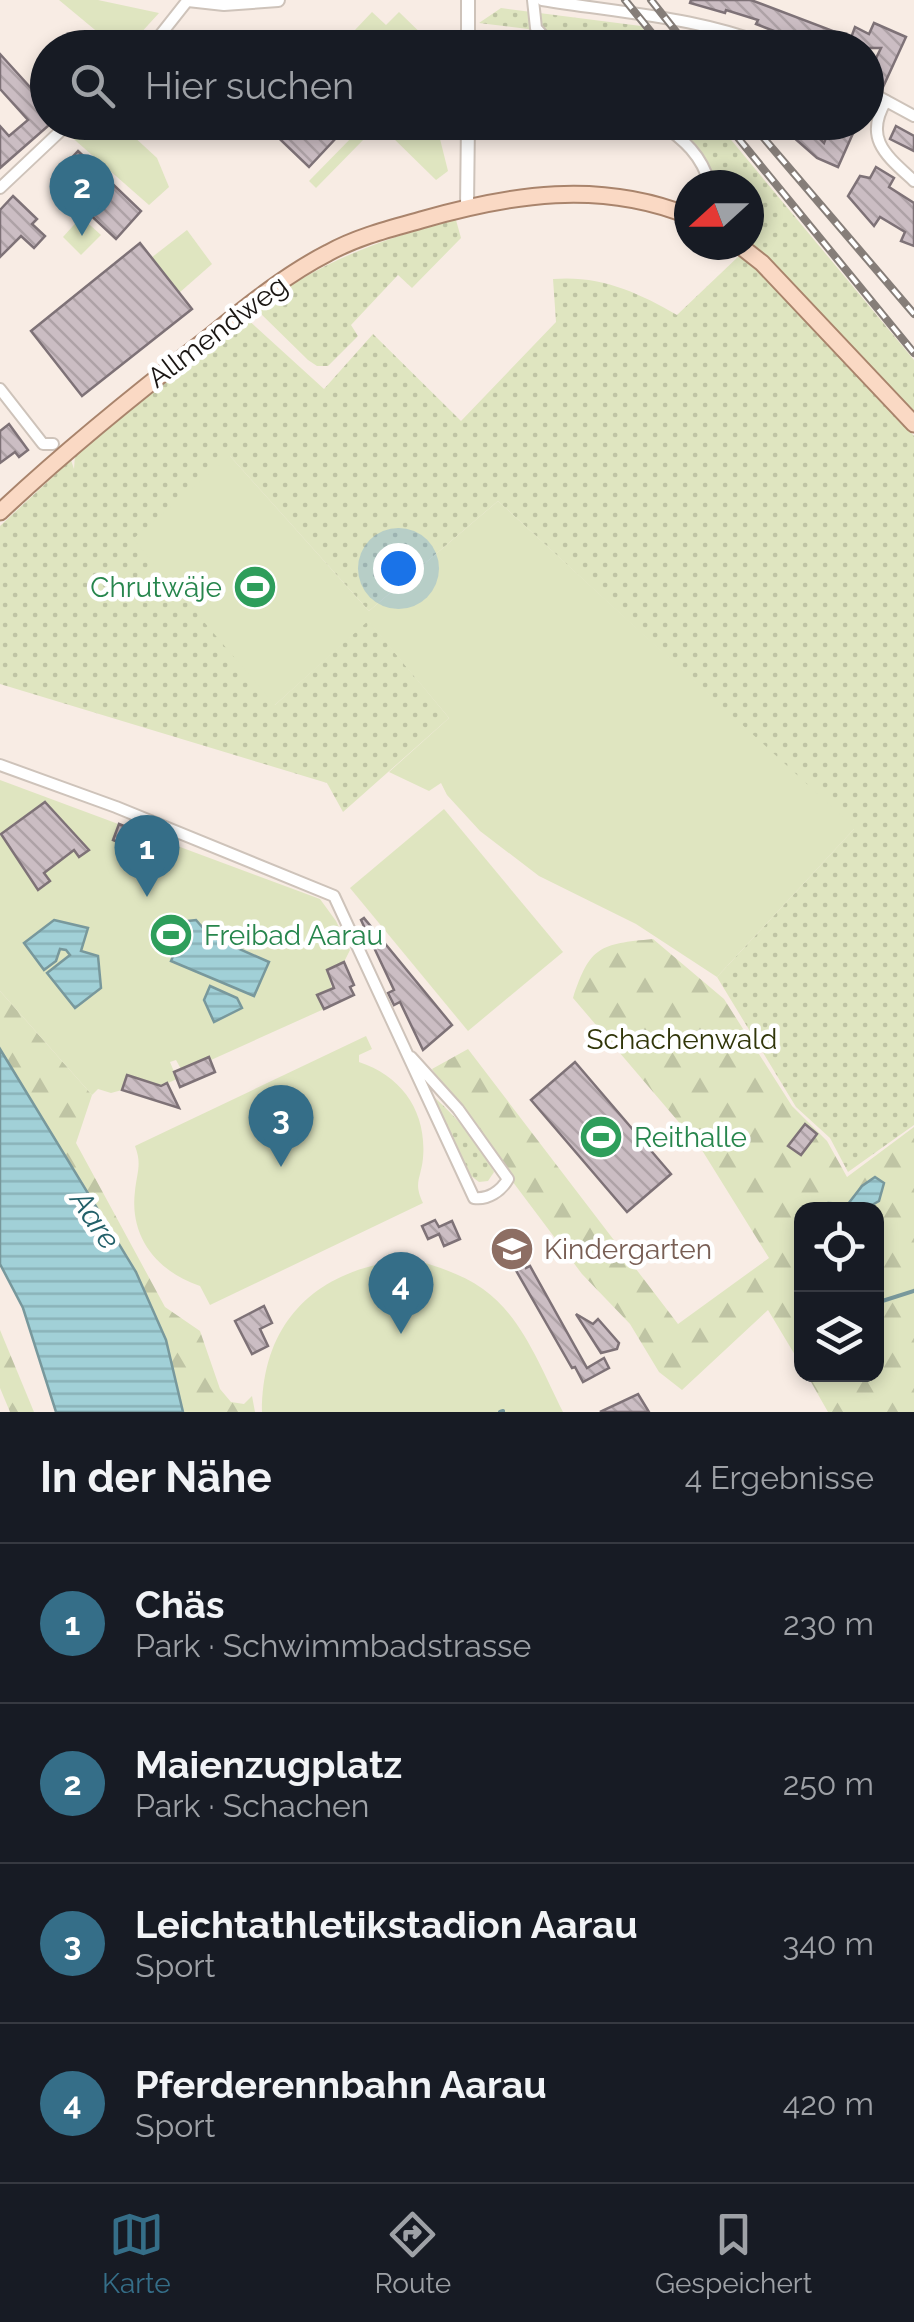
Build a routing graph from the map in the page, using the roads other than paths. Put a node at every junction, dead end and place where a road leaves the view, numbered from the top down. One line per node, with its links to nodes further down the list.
1 (188, 0): 2 (street); 6 (street)
2 (278, 0)
3 (468, 0): 7 (street)
4 (533, 0): 8 (street)
5 (542, 0): 9 (street)
6 (164, 30)
7 (468, 30)
8 (538, 30)
9 (734, 30)
10 (886, 100): 11 (street); 12 (street)
11 (884, 106)
12 (914, 116)
13 (51, 140): 19 (street)
14 (468, 140): 20 (street)
15 (684, 140): 17 (street)
16 (878, 140): 18 (street)
17 (704, 170)
18 (914, 182)
19 (0, 188)
20 (466, 207): 21 (main road, Allmendweg); 25 (main road, Allmendweg)
21 (674, 211)
22 (756, 260): 24 (main road)
23 (0, 390): 25 (street)
24 (914, 424)
25 (51, 449): 26 (main road, Allmendweg)
26 (0, 512)
27 (0, 765): 28 (street)
28 (411, 1057): 28 (street)

